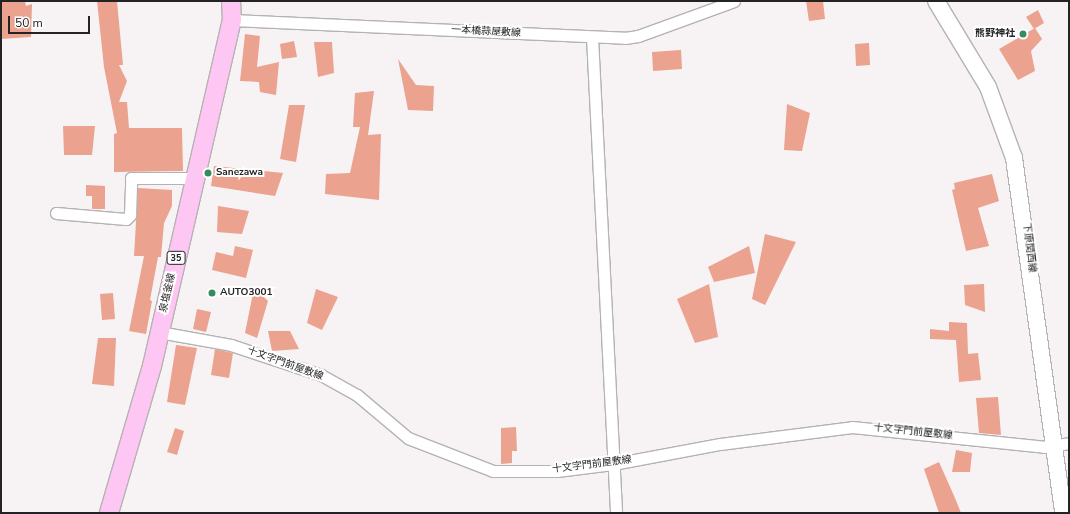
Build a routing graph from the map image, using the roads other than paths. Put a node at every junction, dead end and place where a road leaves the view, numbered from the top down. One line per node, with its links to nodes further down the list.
1 (734, 1): 4 (street, 一本橋蒜屋敷線)
2 (936, 1): 8 (street, 下原関西線)
3 (232, 7): 4 (street, 一本橋蒜屋敷線); 5 (main road, 泉塩釜線 / 35)
4 (592, 37): 9 (street)
5 (195, 178): 6 (street); 7 (main road, 泉塩釜線 / 35)
6 (56, 213)
7 (159, 332): 9 (street, 十文字門前屋敷線); 10 (main road, 泉塩釜線 / 35)
8 (1062, 444): 9 (street, 十文字門前屋敷線); 12 (street, 下原関西線)
9 (613, 464): 11 (street)
10 (109, 513)
11 (616, 513)
12 (1063, 513)

